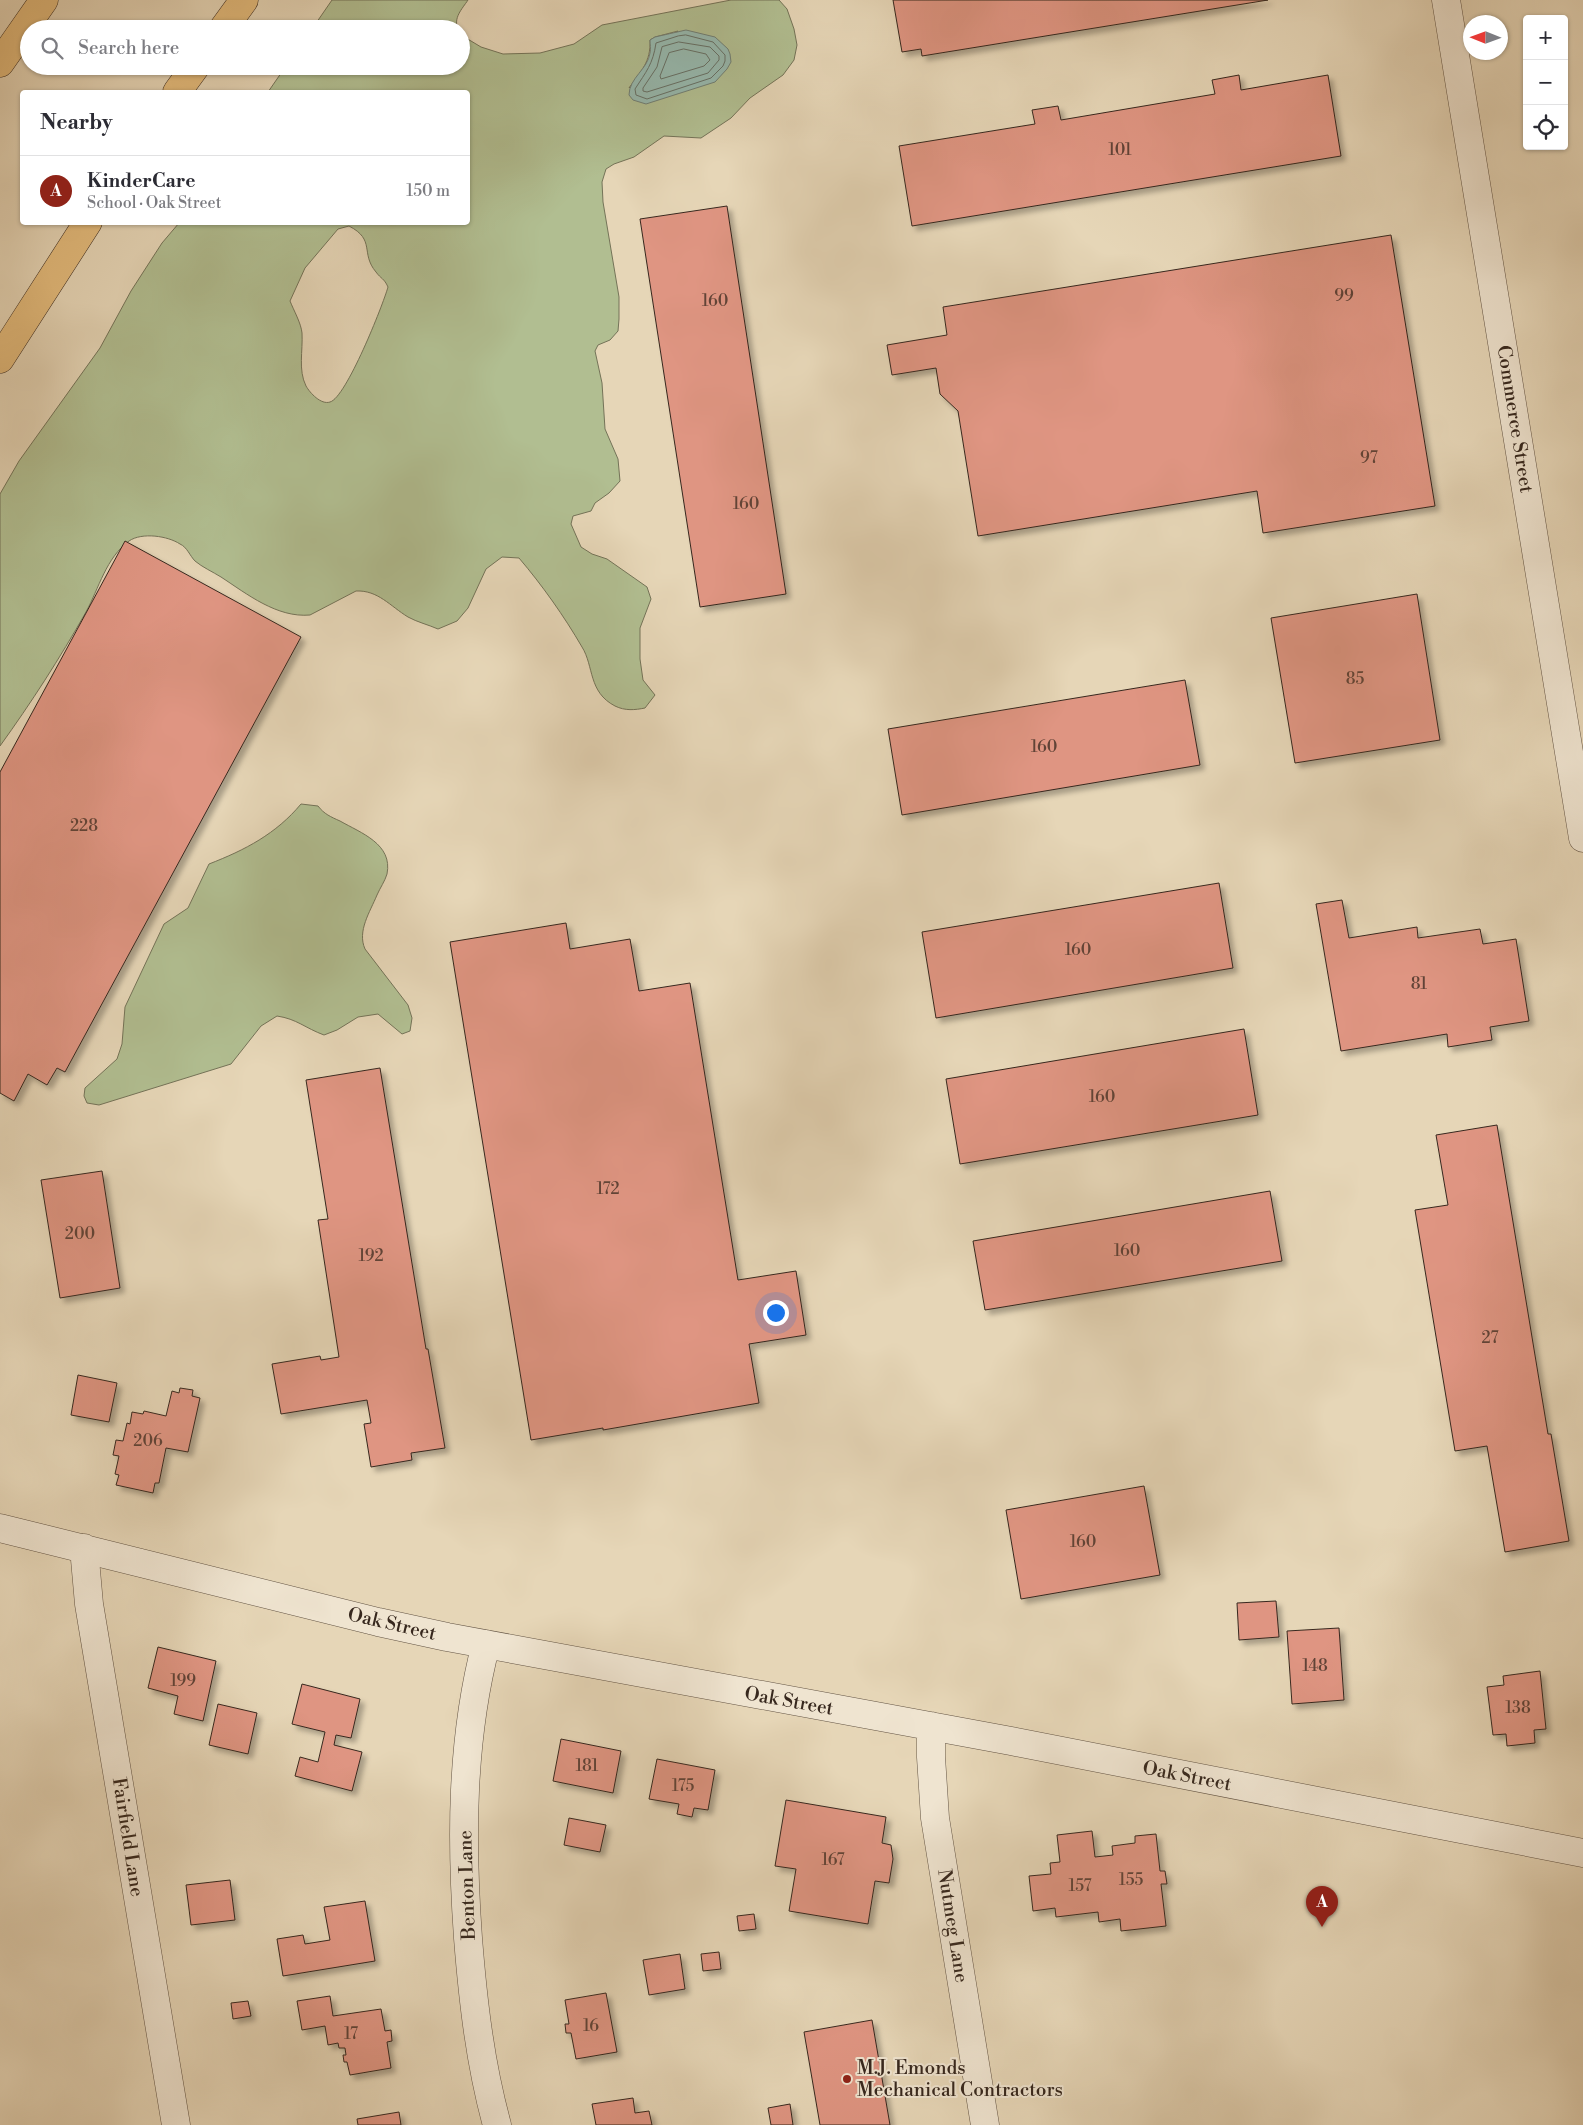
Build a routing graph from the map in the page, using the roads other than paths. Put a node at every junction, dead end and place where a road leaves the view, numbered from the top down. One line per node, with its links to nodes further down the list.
1 (44, 0): 4 (highway)
2 (244, 0): 5 (highway)
3 (1446, 0): 12 (street, Commerce Street)
4 (30, 20)
5 (230, 20)
6 (20, 34): 7 (highway)
7 (0, 63)
8 (189, 75): 9 (highway)
9 (178, 90)
10 (86, 225): 11 (highway)
11 (0, 359)
12 (1583, 838)
13 (0, 1528): 14 (street, Oak Street)
14 (84, 1548): 15 (street, Oak Street); 18 (street, Fairfield Lane)
15 (486, 1644): 16 (street, Oak Street); 19 (street, Benton Lane)
16 (931, 1726): 17 (street, Oak Street); 20 (street, Nutmeg Lane)
17 (1583, 1853)
18 (176, 2125)
19 (496, 2125)
20 (985, 2125)

